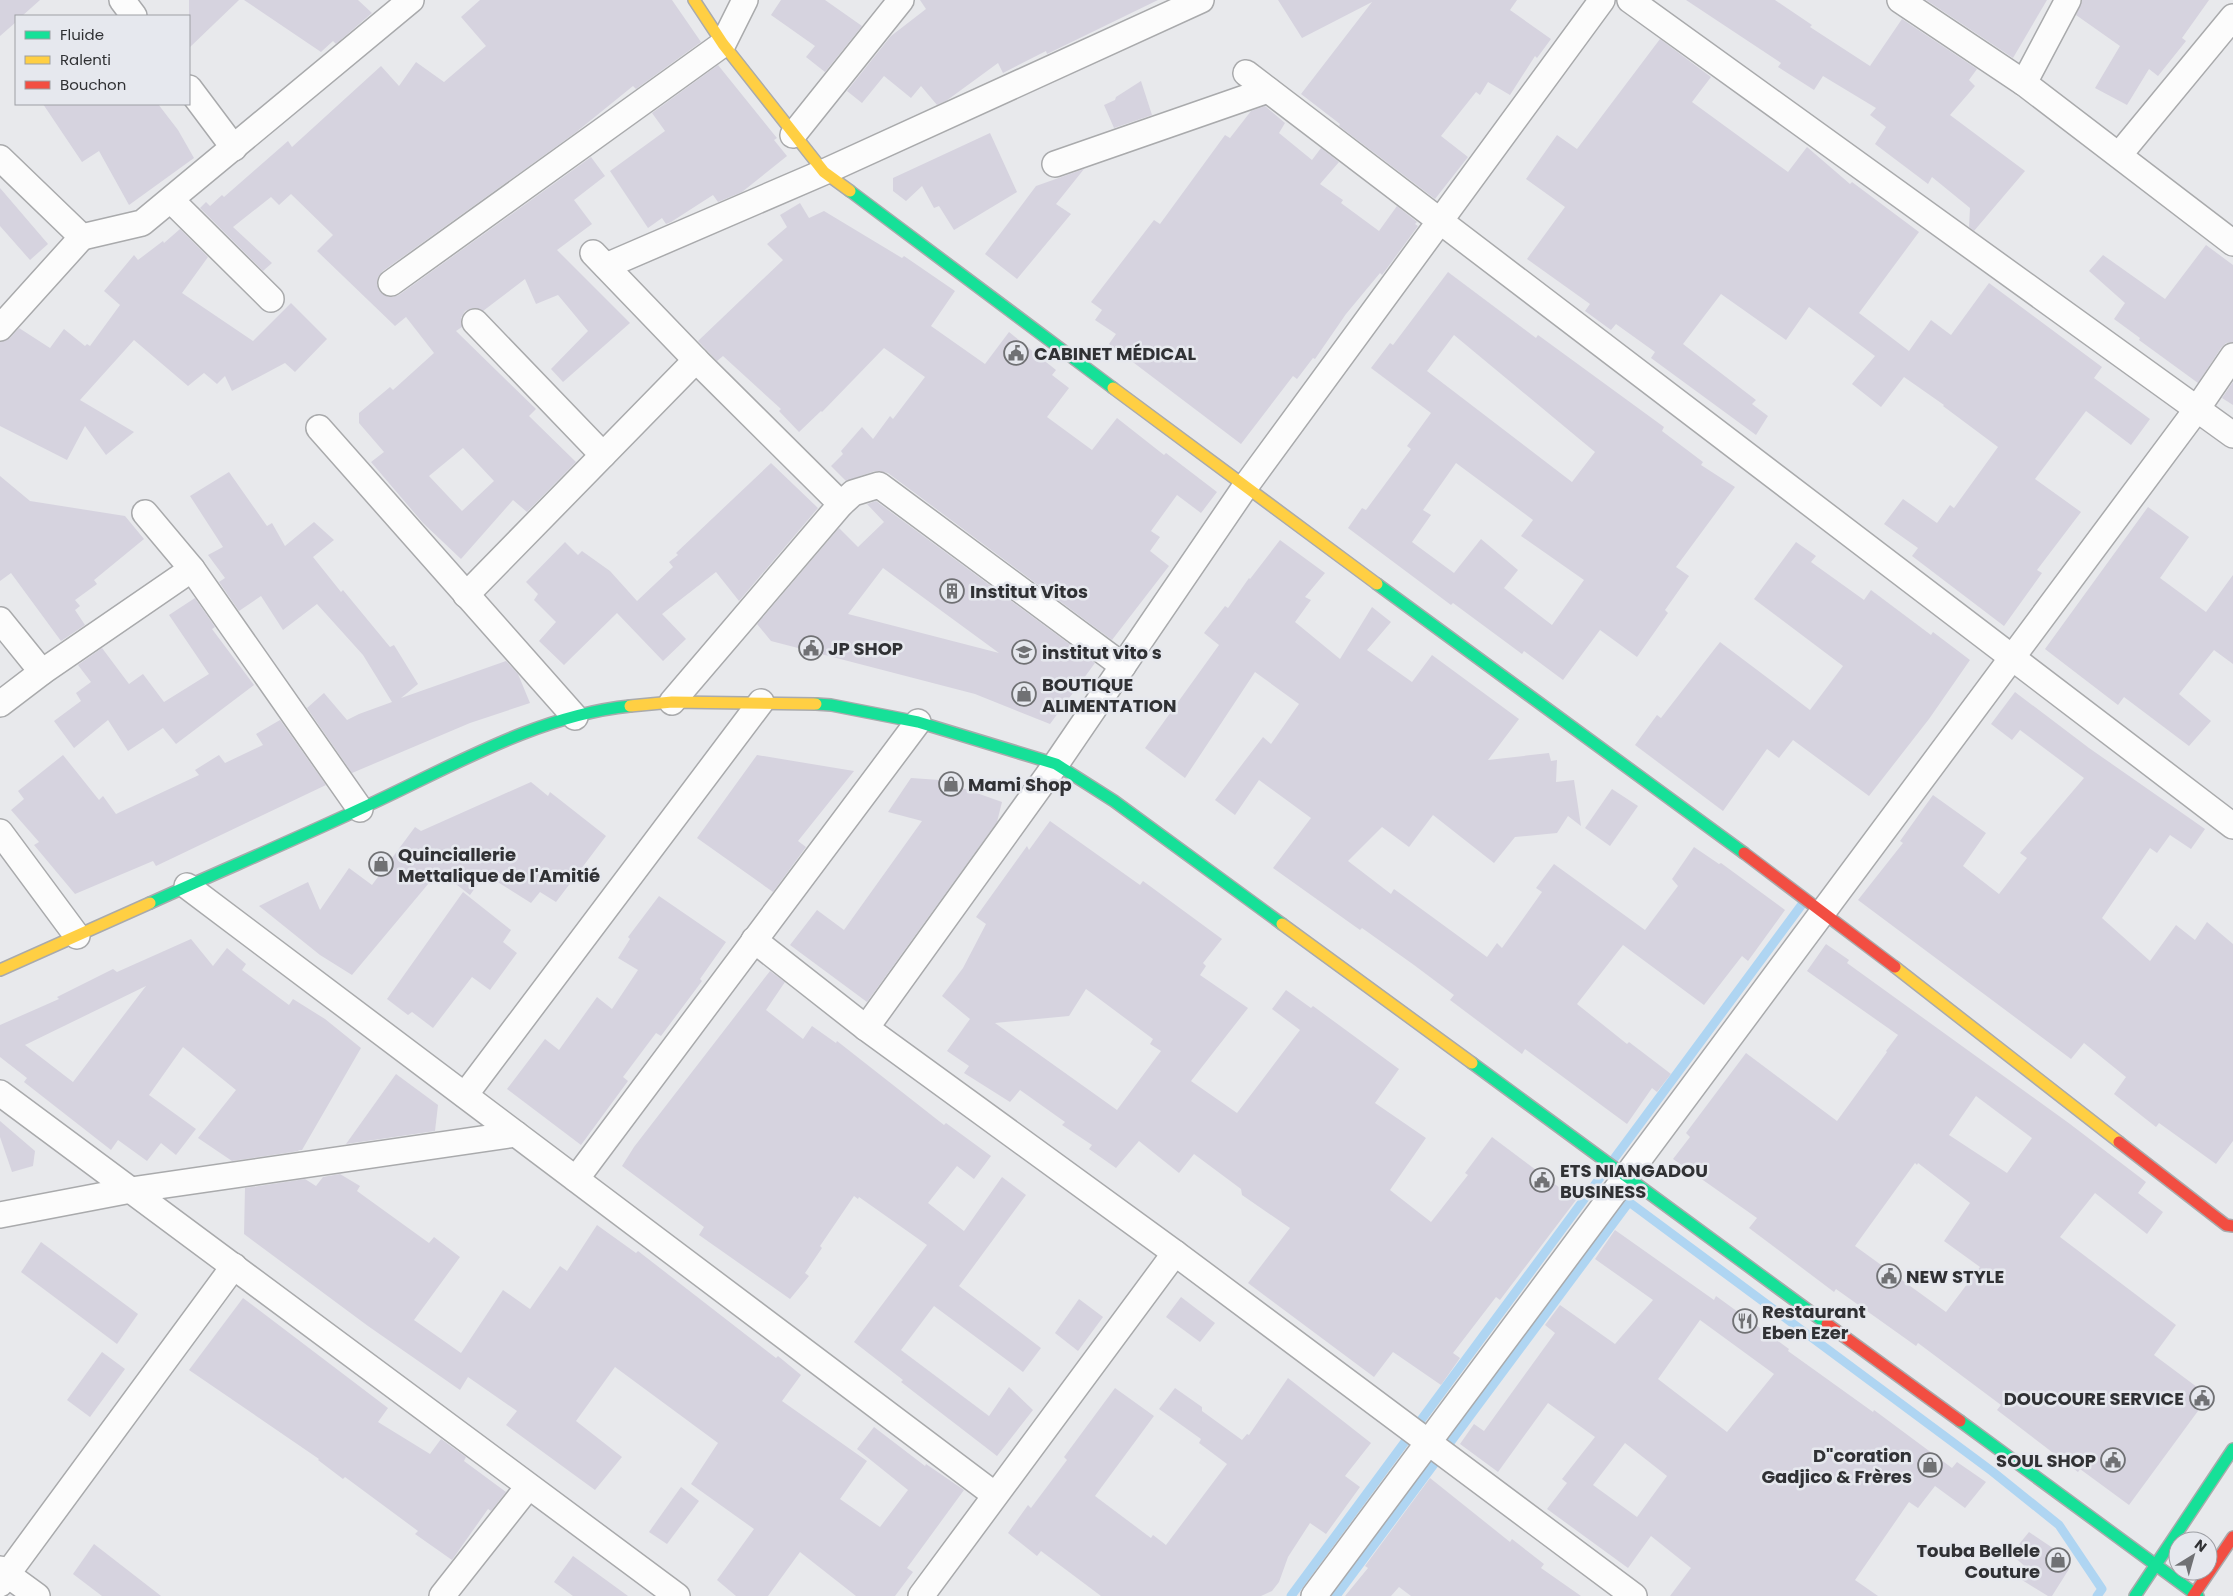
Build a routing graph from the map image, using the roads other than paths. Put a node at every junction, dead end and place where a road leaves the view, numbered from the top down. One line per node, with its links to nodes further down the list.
1 (122, 0): 11 (street)
2 (694, 0): 13 (main road)
3 (745, 0): 13 (street)
4 (901, 0): 18 (street)
5 (1201, 0): 23 (street)
6 (1602, 0): 25 (street)
7 (1630, 0): 34 (street)
8 (1900, 0): 15 (street)
9 (2068, 0): 15 (street)
10 (394, 5): 19 (street)
11 (133, 15)
12 (2233, 17): 20 (street)
13 (723, 44): 18 (main road); 28 (street)
14 (1246, 73): 17 (street)
15 (2024, 83): 20 (street)
16 (190, 89): 19 (street)
17 (1268, 90): 22 (street); 25 (street)
18 (793, 135): 23 (main road)
19 (234, 148): 24 (street)
20 (2119, 155): 27 (street)
21 (0, 158): 26 (street)
22 (1055, 164)
23 (824, 172): 33 (street); 38 (main road)
24 (171, 200): 26 (street); 29 (street)
25 (1440, 221): 38 (street); 44 (street)
26 (82, 237): 31 (street)
27 (2233, 243)
28 (391, 284)
29 (271, 299)
30 (475, 322): 37 (street)
31 (0, 328)
32 (2233, 356): 34 (street)
33 (696, 360): 37 (street); 39 (street)
34 (2197, 409): 36 (street); 44 (street)
35 (319, 428): 42 (street)
36 (2233, 435)
37 (603, 454): 42 (street)
38 (1245, 488): 45 (street); 57 (main road)
39 (841, 504): 45 (street); 47 (street)
40 (145, 513): 41 (street)
41 (192, 569): 46 (street); 53 (street)
42 (466, 595): 50 (street)
43 (0, 620): 46 (street)
44 (2012, 658): 54 (street); 57 (street)
45 (1123, 666): 52 (street)
46 (42, 672): 49 (street)
47 (672, 702): 48 (main road); 50 (main road)
48 (761, 702): 51 (main road); 63 (street)
49 (0, 704)
50 (575, 717): 53 (main road)
51 (918, 722): 52 (main road); 59 (street)
52 (1056, 764): 61 (street); 65 (main road)
53 (360, 809): 56 (main road)
54 (2233, 826)
55 (0, 832): 58 (street)
56 (187, 886): 58 (main road); 63 (street)
57 (1823, 911): 65 (street); 69 (main road)
58 (78, 936): 60 (main road)
59 (754, 940): 61 (street); 66 (street)
60 (0, 970)
61 (866, 1028): 70 (street)
62 (0, 1093): 67 (street)
63 (465, 1095): 64 (street)
64 (516, 1134): 66 (street); 67 (street)
65 (1626, 1176): 72 (street); 77 (main road)
66 (576, 1179): 75 (street)
67 (131, 1190): 68 (street); 71 (street)
68 (0, 1215)
69 (2233, 1226)
70 (1175, 1253): 72 (street); 75 (street)
71 (234, 1266): 74 (street); 78 (street)
72 (1428, 1442): 84 (street); 85 (street)
73 (2233, 1449): 77 (main road)
74 (528, 1487): 81 (street); 82 (street)
75 (995, 1494): 83 (street)
76 (2233, 1537): 79 (main road)
77 (2156, 1564): 79 (main road); 86 (main road)
78 (2, 1576): 80 (street)
79 (2195, 1595)
80 (37, 1596)
81 (442, 1596)
82 (677, 1596)
83 (921, 1596)
84 (1314, 1596)
85 (1634, 1596)
86 (2135, 1596)

